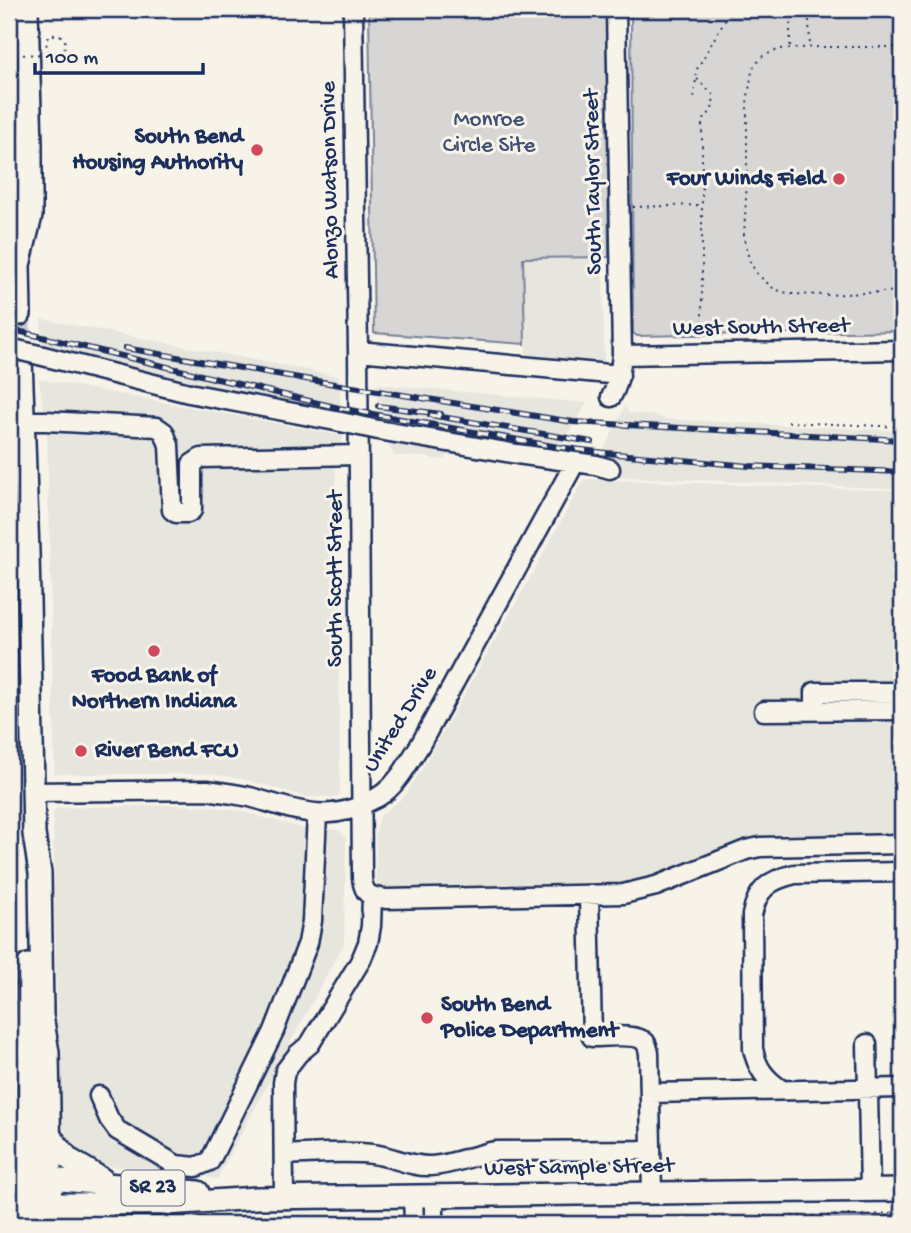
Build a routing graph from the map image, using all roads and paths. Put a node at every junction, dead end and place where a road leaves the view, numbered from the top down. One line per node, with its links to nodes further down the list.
1 (27, 9): 15 (main road)
2 (353, 9): 24 (street, Alonzo Watson Drive)
3 (616, 9): 26 (street, South Taylor Street)
4 (731, 9): 13 (path)
5 (790, 9): 9 (path)
6 (809, 20): 7 (path)
7 (810, 47): 8 (path); 9 (path)
8 (902, 47)
9 (790, 48): 20 (path)
10 (9, 55): 11 (path, bridge)
11 (51, 59)
12 (9, 79): 16 (main road)
13 (697, 79): 14 (path); 17 (path)
14 (694, 97)
15 (31, 145): 16 (street); 19 (main road)
16 (9, 150): 19 (main road)
17 (702, 205): 18 (path); 22 (path)
18 (630, 208)
19 (19, 265): 21 (main road)
20 (902, 291)
21 (20, 314)
22 (702, 340)
23 (902, 350): 26 (street, West South Street)
24 (358, 351): 27 (street); 32 (street, South Scott Street)
25 (15, 354): 29 (main road); 33 (street, bridge)
26 (622, 355): 27 (street)
27 (620, 374): 28 (street)
28 (611, 397)
29 (22, 421): 32 (street); 35 (main road)
30 (788, 422): 31 (path)
31 (902, 427)
32 (359, 455): 41 (street, South Scott Street)
33 (603, 467)
34 (572, 468): 41 (street, United Drive)
35 (19, 564): 40 (main road)
36 (902, 692): 37 (street)
37 (816, 710): 38 (street); 39 (street)
38 (902, 710)
39 (764, 711)
40 (33, 792): 42 (street, United Drive); 53 (main road)
41 (362, 806): 42 (street, United Drive); 46 (street, South Scott Street)
42 (317, 814): 57 (street)
43 (902, 844): 45 (street)
44 (902, 872): 50 (street)
45 (589, 895): 46 (street); 51 (street)
46 (372, 897): 55 (street, South Scott Street)
47 (867, 1044): 48 (street)
48 (868, 1088): 49 (street); 50 (street); 60 (street)
49 (902, 1088)
50 (782, 1090): 51 (street)
51 (650, 1093): 54 (street)
52 (99, 1096): 57 (street)
53 (39, 1135): 56 (main road); 58 (main road); 63 (main road)
54 (651, 1150): 55 (street); 62 (street)
55 (284, 1155): 66 (street, South Scott Street)
56 (9, 1159)
57 (176, 1165): 59 (street)
58 (30, 1179): 63 (main road, West Sample Street / SR 23); 68 (main road)
59 (170, 1189): 63 (main road, West Sample Street / SR 23); 65 (main road, West Sample Street / SR 23)
60 (870, 1190): 61 (main road, West Sample Street / SR 23); 62 (main road, West Sample Street / SR 23)
61 (902, 1190)
62 (652, 1193): 64 (main road, West Sample Street / SR 23)
63 (110, 1194): 65 (main road, West Sample Street / SR 23); 68 (main road, West Sample Street); 72 (main road, SR 23)
64 (424, 1196): 66 (main road, West Sample Street / SR 23); 70 (street); 74 (street)
65 (256, 1198): 66 (main road, West Sample Street / SR 23)
66 (284, 1198)
67 (902, 1211): 70 (path)
68 (34, 1212)
69 (9, 1217): 71 (main road)
70 (442, 1223)
71 (17, 1224)
72 (73, 1224)
73 (171, 1224): 74 (path)
74 (406, 1224)

